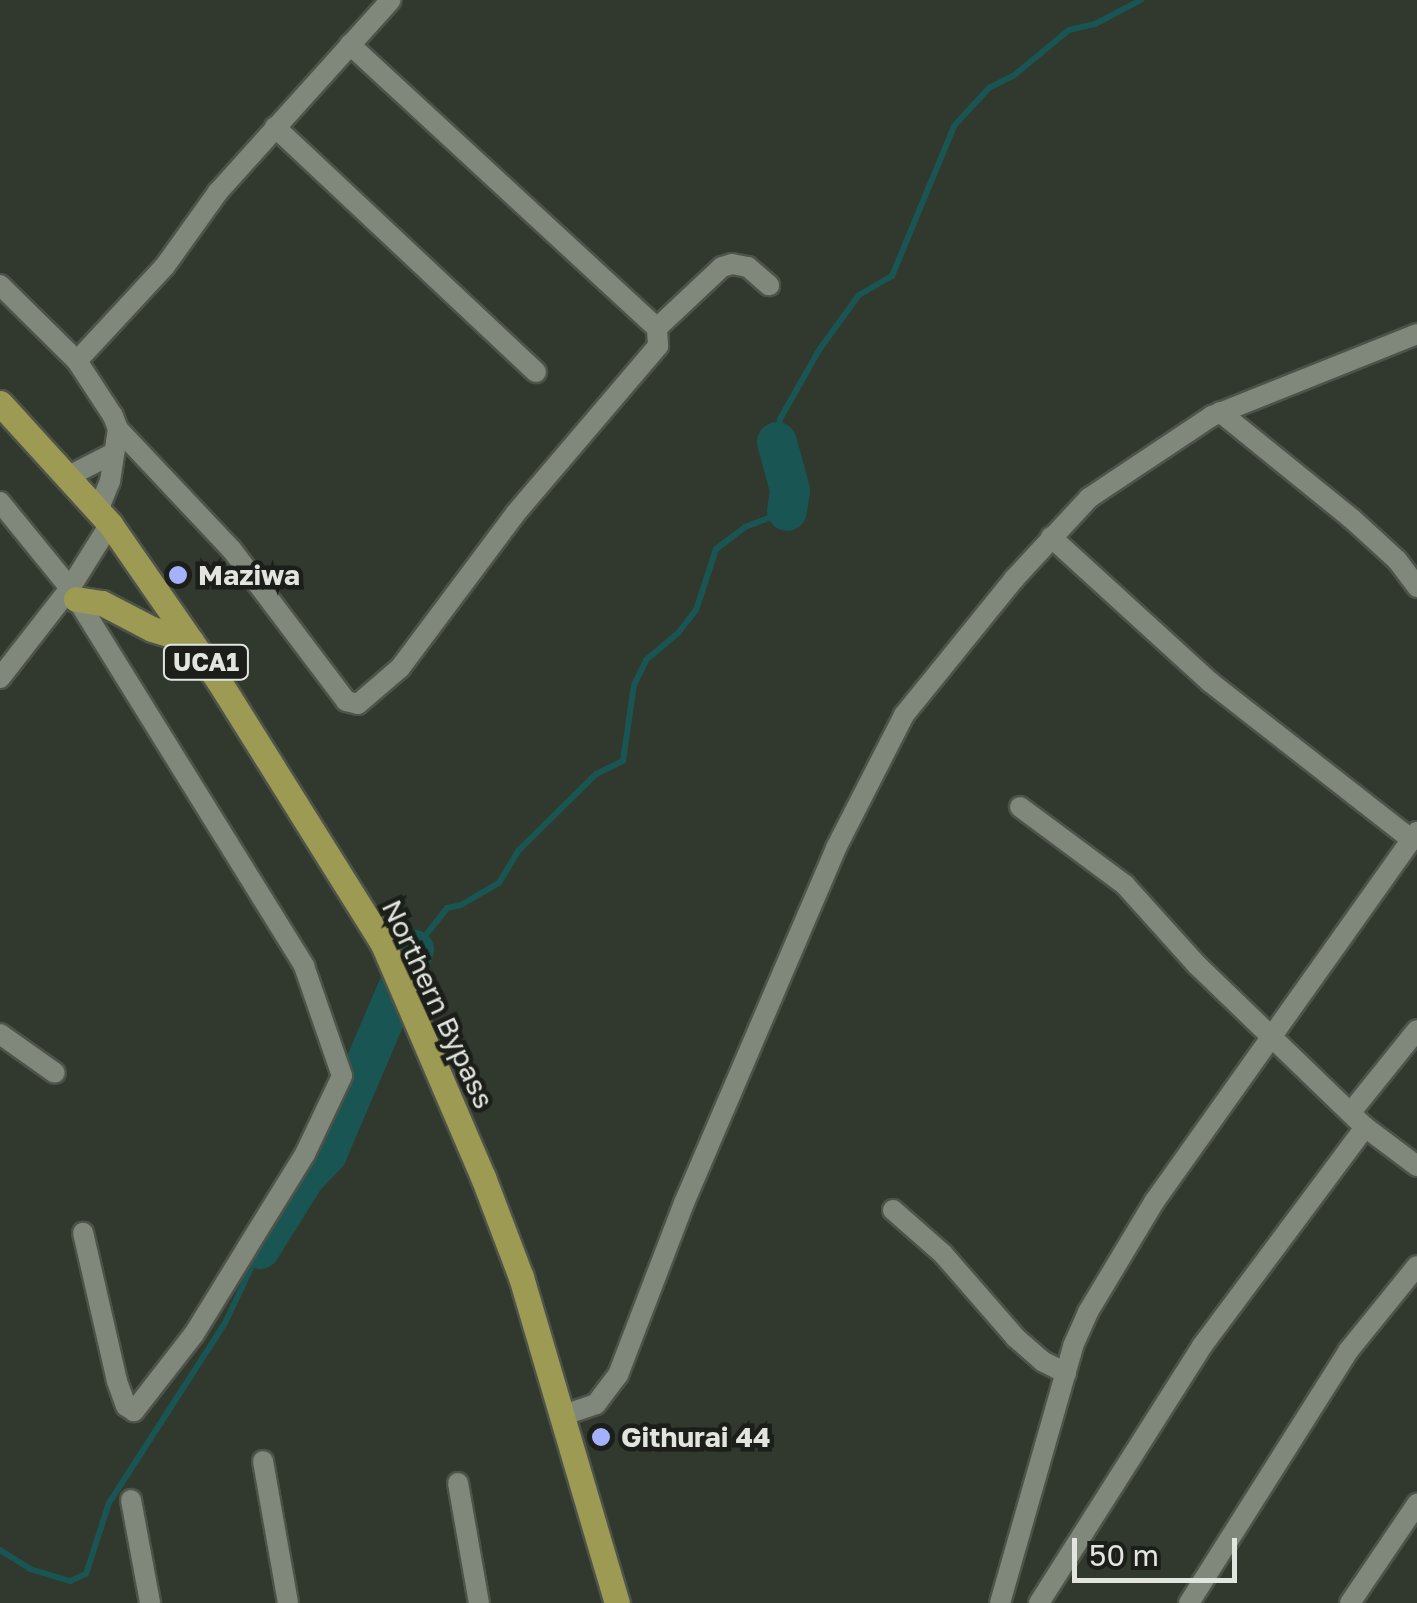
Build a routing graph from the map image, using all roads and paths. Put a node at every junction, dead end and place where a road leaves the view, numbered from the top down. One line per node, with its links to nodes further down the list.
1 (391, 0): 2 (street)
2 (350, 45): 3 (street); 6 (street)
3 (275, 128): 8 (street); 9 (street)
4 (0, 285): 8 (street)
5 (769, 285): 6 (street)
6 (657, 328): 12 (street)
7 (1417, 334): 11 (street)
8 (77, 361): 12 (street)
9 (536, 372)
10 (0, 402): 14 (main road, Northern Bypass / UCA1)
11 (1220, 412): 17 (street); 18 (street)
12 (118, 429): 13 (street)
13 (114, 453): 14 (street); 16 (street)
14 (69, 476): 16 (main road, Northern Bypass / UCA1)
15 (0, 502): 19 (street)
16 (104, 517): 19 (street); 20 (main road, Northern Bypass / UCA1)
17 (1052, 537): 23 (street); 34 (street)
18 (1417, 586)
19 (72, 594): 20 (main road); 21 (street); 31 (street)
20 (191, 641): 34 (main road, Northern Bypass / UCA1)
21 (0, 678)
22 (1020, 807): 26 (street)
23 (1414, 836): 26 (street)
24 (1417, 1030): 28 (street)
25 (0, 1034): 27 (street)
26 (1274, 1037): 28 (street); 33 (street)
27 (54, 1073)
28 (1358, 1120): 29 (street); 44 (street)
29 (1417, 1166)
30 (892, 1210): 33 (street)
31 (84, 1234)
32 (1417, 1266): 45 (street)
33 (1066, 1373): 43 (street)
34 (564, 1415): 42 (main road, Northern Bypass / UCA1)
35 (263, 1462): 40 (street)
36 (458, 1484): 41 (street)
37 (130, 1500): 39 (street)
38 (1417, 1504): 46 (street)
39 (150, 1603)
40 (288, 1603)
41 (479, 1603)
42 (617, 1603)
43 (1000, 1603)
44 (1039, 1603)
45 (1189, 1603)
46 (1350, 1603)

